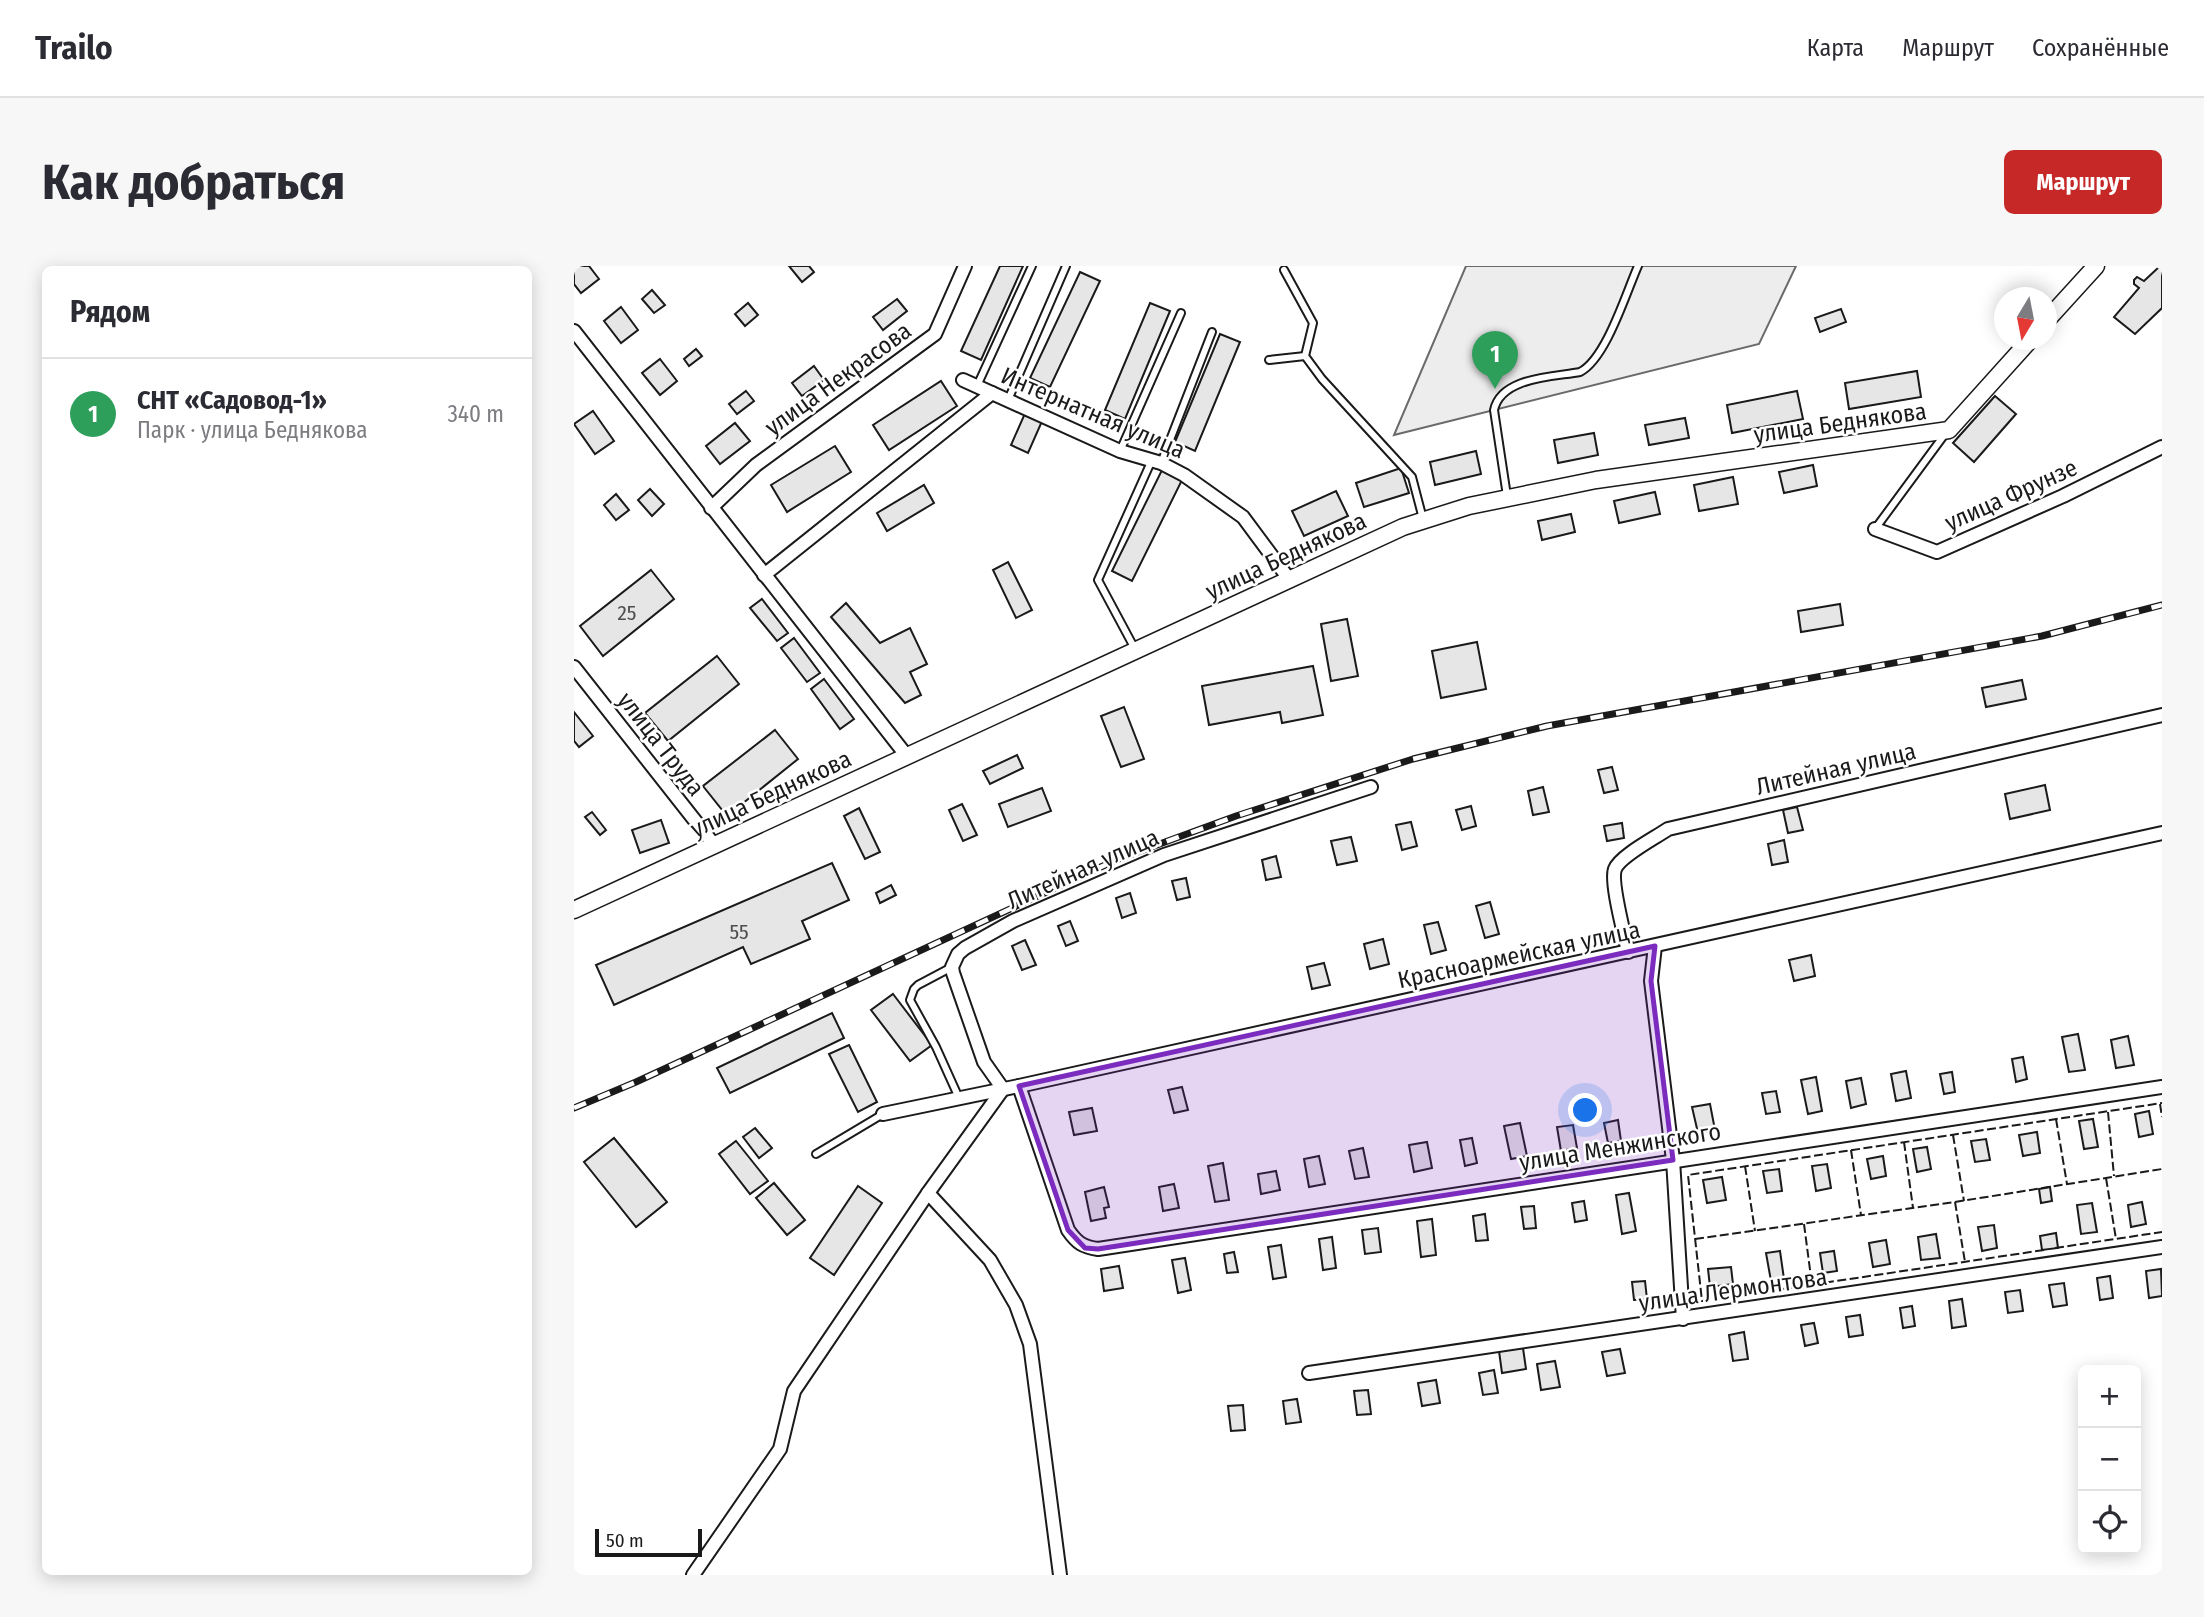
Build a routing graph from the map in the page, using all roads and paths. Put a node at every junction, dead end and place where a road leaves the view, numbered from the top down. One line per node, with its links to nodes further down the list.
1 (965, 266): 23 (street, улица Некрасова)
2 (1032, 266): 15 (lane)
3 (1066, 266): 17 (lane)
4 (1638, 266): 22 (lane)
5 (2096, 266): 7 (street)
6 (1284, 270): 12 (lane)
7 (2057, 309)
8 (1181, 313): 20 (lane)
9 (574, 331): 23 (street)
10 (1212, 332): 21 (lane)
11 (2021, 350): 18 (street, улица Беднякова)
12 (1306, 356): 13 (lane); 24 (lane)
13 (1269, 360)
14 (963, 380): 15 (street, Интернатная улица)
15 (977, 386): 16 (street, Интернатная улица)
16 (992, 393): 17 (street, Интернатная улица); 26 (street)
17 (1008, 400): 20 (street, Интернатная улица)
18 (1949, 430): 22 (street, улица Беднякова); 25 (lane)
19 (2162, 447): 25 (street, улица Фрунзе)
20 (1120, 451): 21 (street, Интернатная улица)
21 (1156, 462): 27 (street, Интернатная улица); 28 (lane)
22 (1507, 498): 24 (street, улица Беднякова)
23 (711, 508): 26 (street)
24 (1423, 521): 27 (street, улица Беднякова)
25 (1875, 529)
26 (764, 575): 31 (street)
27 (1289, 579): 28 (street, улица Беднякова)
28 (1135, 650): 31 (street, улица Беднякова)
29 (574, 667): 34 (street, улица Труда)
30 (2162, 715): 37 (street, Литейная улица)
31 (906, 755): 34 (street, улица Беднякова)
32 (1371, 787): 38 (street, Литейная улица)
33 (2162, 833): 36 (street, Красноармейская улица)
34 (715, 846): 35 (street, улица Беднякова)
35 (574, 910)
36 (1655, 946): 37 (street, Красноармейская улица); 45 (street)
37 (1628, 952): 39 (street, Красноармейская улица)
38 (952, 967): 41 (street); 42 (lane)
39 (1020, 1086): 41 (street, Красноармейская улица); 45 (street, улица Менжинского)
40 (2162, 1087): 45 (street, улица Менжинского)
41 (1003, 1089): 42 (street, Красноармейская улица); 46 (street)
42 (959, 1098): 43 (street, Красноармейская улица)
43 (883, 1114): 44 (lane)
44 (816, 1154)
45 (1673, 1160): 48 (street)
46 (928, 1193): 50 (street); 51 (street)
47 (2162, 1247): 48 (street, улица Лермонтова)
48 (1683, 1319): 49 (street, улица Лермонтова)
49 (1309, 1373)
50 (693, 1575)
51 (1060, 1575)

